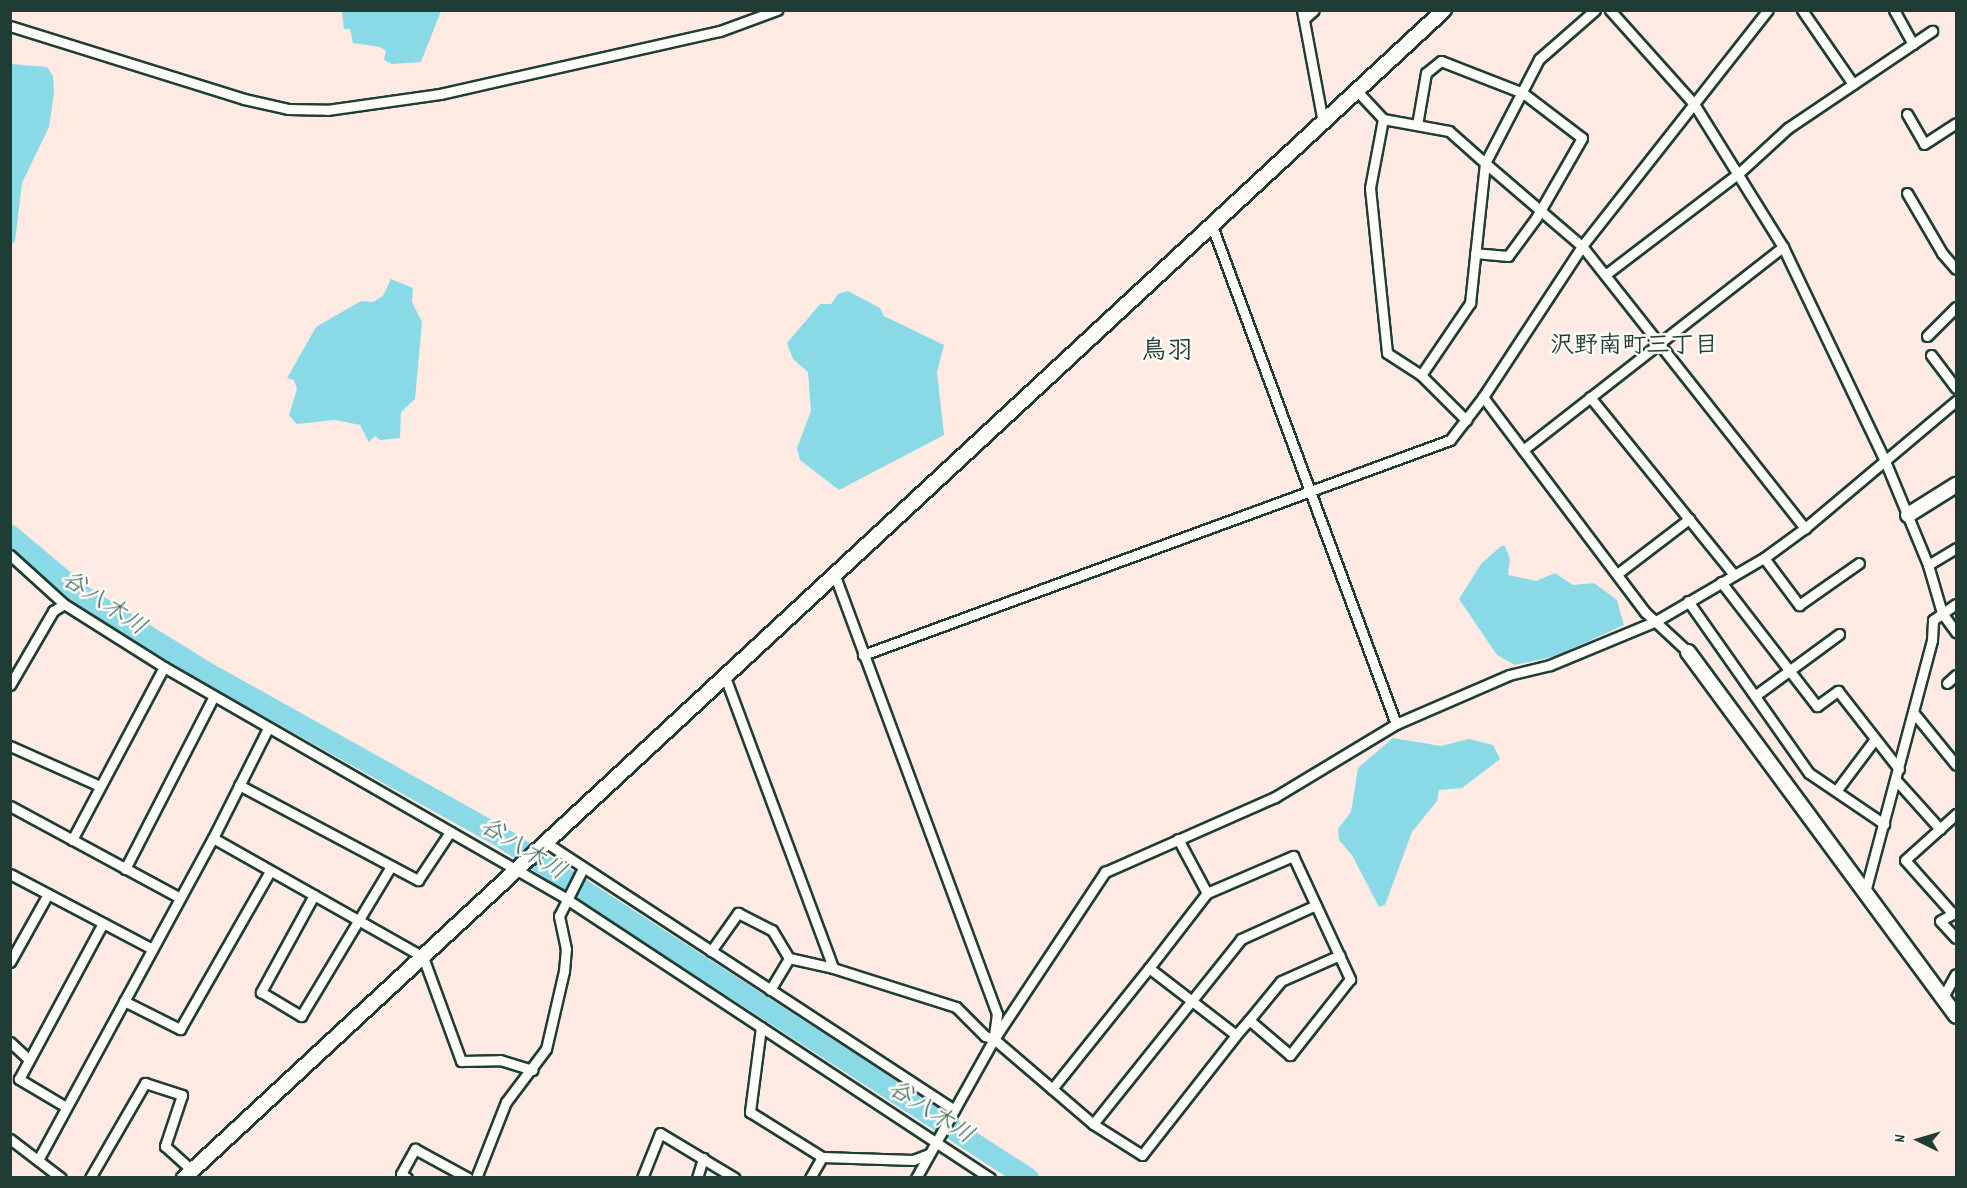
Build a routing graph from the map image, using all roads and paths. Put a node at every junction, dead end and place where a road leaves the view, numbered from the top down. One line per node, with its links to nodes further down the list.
1 (777, 10): 11 (street)
2 (1314, 10): 10 (street)
3 (1444, 10): 15 (street)
4 (1595, 10): 16 (street)
5 (1610, 10): 17 (street)
6 (1768, 10): 9 (street)
7 (1802, 10): 14 (street)
8 (1894, 10): 13 (street)
9 (1758, 14): 17 (street)
10 (1303, 15): 20 (street)
11 (10, 26)
12 (1932, 31): 13 (street)
13 (1913, 44): 14 (street)
14 (1853, 84): 24 (street)
15 (1357, 91): 19 (street); 20 (street)
16 (1523, 93): 22 (street); 23 (street); 26 (street)
17 (1694, 104): 24 (street); 28 (street)
18 (1906, 114): 21 (street)
19 (1383, 119): 22 (street); 37 (street)
20 (1323, 122): 27 (street)
21 (1956, 123)
22 (1417, 125): 23 (street)
23 (1485, 163): 26 (street); 30 (street)
24 (1739, 173): 29 (street); 32 (street)
25 (1907, 193): 31 (street)
26 (1538, 208): 28 (street); 30 (street)
27 (1212, 226): 46 (street); 57 (street)
28 (1582, 246): 32 (street); 39 (street)
29 (1783, 248): 35 (street); 44 (street)
30 (1475, 253): 37 (street)
31 (1956, 269)
32 (1605, 275): 35 (street)
33 (1956, 307): 34 (street)
34 (1927, 336)
35 (1658, 344): 40 (street); 49 (street)
36 (1931, 355): 38 (street)
37 (1421, 375): 42 (street)
38 (1956, 388)
39 (1484, 397): 42 (street); 43 (street)
40 (1590, 397): 43 (street); 48 (street)
41 (1956, 401): 44 (street)
42 (1466, 420): 46 (street)
43 (1523, 450): 55 (street)
44 (1885, 460): 47 (street); 49 (street)
45 (1956, 485): 47 (street)
46 (1310, 494): 67 (street); 77 (street)
47 (1908, 515): 54 (street)
48 (1689, 519): 55 (street); 56 (street)
49 (1805, 528): 52 (street)
50 (1956, 548): 54 (street)
51 (10, 555): 60 (street)
52 (1764, 558): 53 (street); 56 (street)
53 (1859, 563)
54 (1928, 565): 62 (street)
55 (1617, 574): 63 (street)
56 (1734, 575): 58 (street)
57 (835, 576): 67 (street); 71 (street)
58 (1721, 582): 59 (street); 69 (street)
59 (1688, 601): 63 (street); 74 (street)
60 (64, 604): 68 (street); 73 (street)
61 (1956, 604): 62 (street)
62 (1942, 613): 64 (street); 76 (street)
63 (1656, 621): 66 (street); 77 (street)
64 (1956, 632)
65 (1839, 634): 69 (street)
66 (1688, 652): 102 (street)
67 (864, 655): 130 (street)
68 (164, 667): 75 (street); 85 (street)
69 (1790, 670): 74 (street); 79 (street)
70 (1956, 675): 72 (street)
71 (725, 677): 95 (street); 119 (street)
72 (1947, 684)
73 (10, 685)
74 (1756, 695): 86 (street)
75 (213, 698): 78 (street); 98 (street)
76 (1913, 712): 81 (street); 82 (street)
77 (1396, 724): 93 (street)
78 (268, 728): 84 (street); 91 (street)
79 (1875, 739): 82 (street); 86 (street)
80 (10, 746): 85 (street)
81 (1956, 765)
82 (1899, 769): 83 (street)
83 (1896, 780): 89 (street); 90 (street)
84 (239, 785): 92 (street); 96 (street)
85 (100, 786): 94 (street)
86 (1836, 791): 89 (street)
87 (10, 806): 94 (street)
88 (1956, 814): 90 (street)
89 (1884, 824): 102 (street)
90 (1940, 829): 109 (street)
91 (450, 832): 96 (street); 99 (street)
92 (213, 838): 100 (street); 106 (street)
93 (1178, 839): 103 (street); 130 (street)
94 (72, 840): 98 (street)
95 (545, 842): 97 (street); 99 (street)
96 (391, 866): 110 (street)
97 (583, 868): 107 (street); 114 (street)
98 (125, 869): 106 (street)
99 (517, 870): 107 (street); 116 (street)
100 (270, 871): 105 (street); 124 (street)
101 (10, 874): 104 (street)
102 (1865, 892): 123 (street)
103 (1207, 893): 108 (street); 120 (street)
104 (48, 894): 111 (street); 118 (street)
105 (314, 895): 110 (street); 110 (street)
106 (180, 898): 113 (street)
107 (566, 898): 128 (street); 133 (street)
108 (1316, 904): 115 (street); 125 (street)
109 (1955, 913): 112 (street)
110 (358, 920): 116 (street)
111 (103, 923): 113 (street); 132 (street)
112 (1956, 938)
113 (152, 949): 124 (street)
114 (711, 951): 117 (street); 122 (street)
115 (1340, 955): 127 (street); 127 (street)
116 (423, 957): 133 (street); 144 (street)
117 (789, 958): 119 (street); 122 (street)
118 (10, 962)
119 (833, 968): 130 (street)
120 (1149, 968): 125 (street); 134 (street)
121 (1956, 974): 123 (street)
122 (770, 990): 136 (street)
123 (1943, 997): 126 (street)
124 (124, 1001): 135 (street)
125 (1192, 1001): 129 (street); 137 (street)
126 (1956, 1016)
127 (1249, 1020): 129 (street)
128 (761, 1027): 139 (street); 141 (street)
129 (1236, 1035): 137 (street)
130 (994, 1039): 134 (street); 136 (street)
131 (10, 1042): 132 (street)
132 (28, 1059): 135 (street)
133 (532, 1070): 149 (street)
134 (1052, 1089): 137 (street)
135 (66, 1107): 143 (street)
136 (954, 1110): 139 (street)
137 (1094, 1124)
138 (10, 1139): 143 (street)
139 (936, 1143): 140 (street); 155 (street)
140 (929, 1154): 141 (street); 154 (street)
141 (822, 1157): 153 (street)
142 (703, 1158): 150 (street); 151 (street); 152 (street)
143 (38, 1160): 145 (street)
144 (188, 1174): 146 (street)
145 (61, 1178)
146 (90, 1178)
147 (407, 1178): 148 (street)
148 (468, 1178)
149 (476, 1178)
150 (642, 1178)
151 (697, 1178)
152 (735, 1178)
153 (810, 1178)
154 (916, 1178)
155 (990, 1178)

